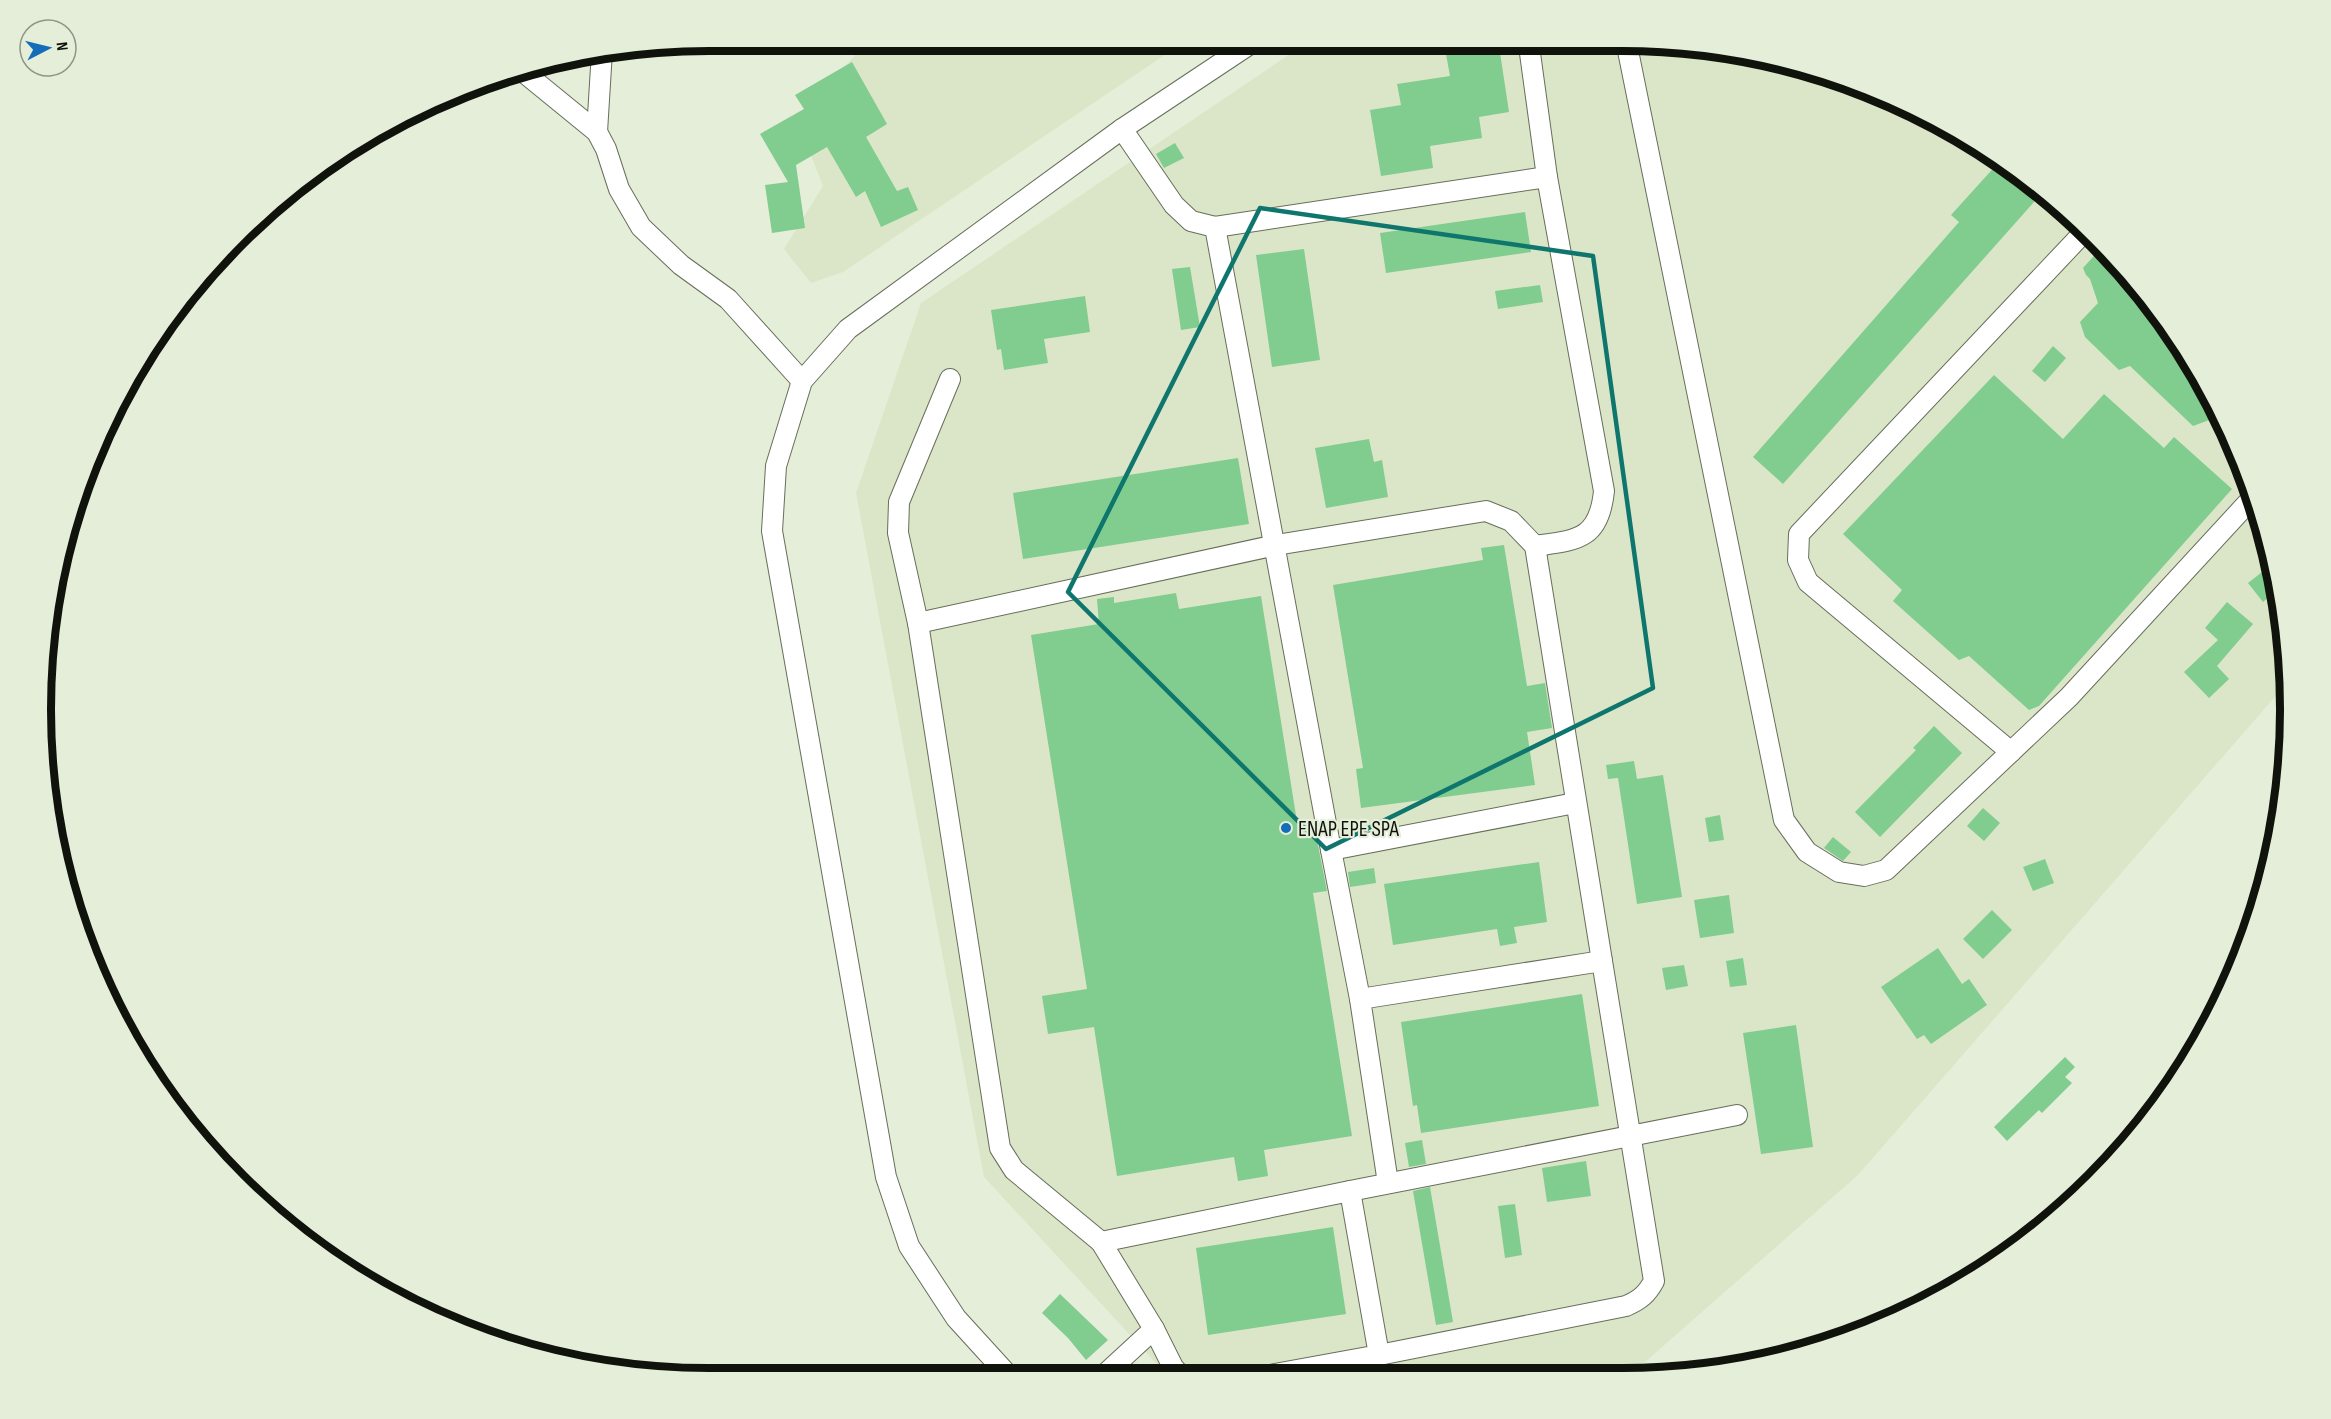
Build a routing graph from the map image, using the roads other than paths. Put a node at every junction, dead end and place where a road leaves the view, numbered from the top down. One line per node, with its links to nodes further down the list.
1 (1239, 51): 6 (street)
2 (1530, 51): 8 (street)
3 (1628, 51): 17 (street)
4 (601, 61): 7 (street)
5 (529, 76): 7 (street)
6 (1122, 129): 9 (street); 12 (street)
7 (597, 132): 12 (street)
8 (1547, 177): 9 (street); 15 (street)
9 (1215, 227): 14 (street)
10 (2080, 237): 17 (street)
11 (950, 379): 16 (street)
12 (802, 381): 29 (street)
13 (2247, 504): 17 (street)
14 (1275, 545): 15 (street); 16 (street); 19 (street)
15 (1534, 546): 18 (street)
16 (918, 623): 26 (street)
17 (2011, 752)
18 (1575, 803): 19 (street); 20 (street)
19 (1331, 850): 21 (street)
20 (1602, 961): 21 (street); 23 (street)
21 (1360, 999): 24 (street)
22 (1737, 1115): 23 (street)
23 (1632, 1135): 24 (street); 28 (street)
24 (1388, 1183): 25 (street)
25 (1350, 1191): 26 (street); 28 (street)
26 (1101, 1242): 27 (street)
27 (1154, 1329): 30 (street); 31 (street)
28 (1378, 1355): 32 (street)
29 (1002, 1368)
30 (1112, 1368)
31 (1174, 1368)
32 (1311, 1368)

